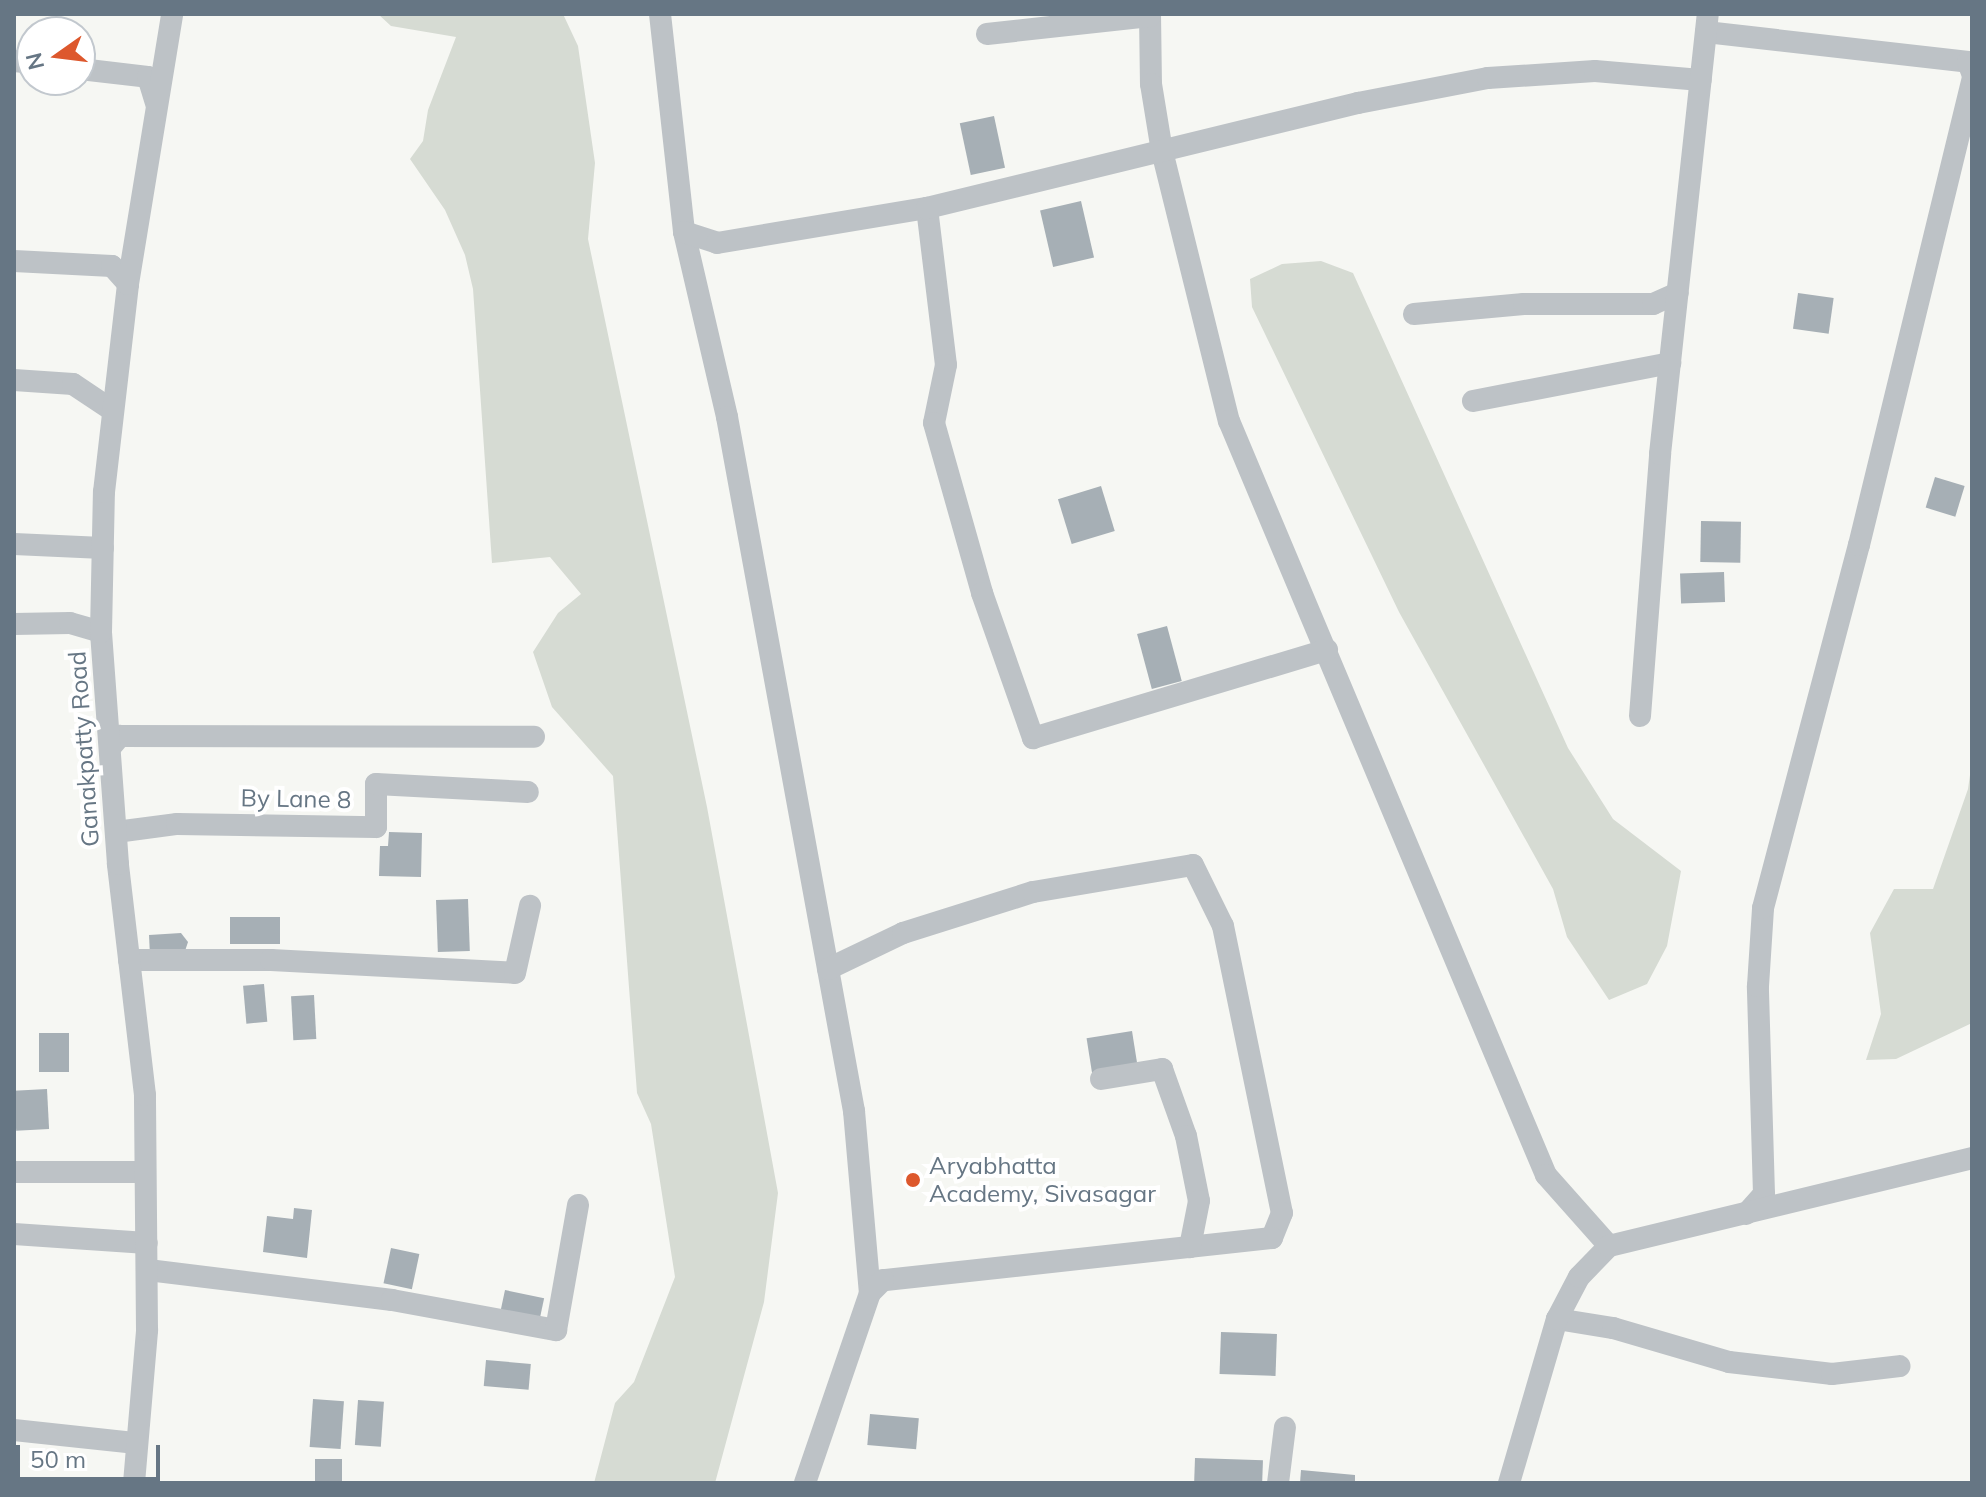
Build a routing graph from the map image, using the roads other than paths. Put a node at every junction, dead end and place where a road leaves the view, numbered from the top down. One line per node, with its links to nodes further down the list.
1 (172, 14): 10 (street, Ganakpatty Road)
2 (660, 14): 13 (street)
3 (1150, 15): 5 (street); 11 (street)
4 (1707, 23): 7 (street); 8 (street)
5 (987, 34)
6 (96, 71): 10 (street)
7 (1972, 73)
8 (1701, 80): 11 (street); 16 (street)
9 (1972, 80): 40 (street)
10 (158, 108): 15 (street, Ganakpatty Road)
11 (1162, 151): 12 (street); 26 (street)
12 (927, 208): 13 (street); 26 (street)
13 (684, 232): 34 (street)
14 (14, 261): 15 (street)
15 (128, 284): 21 (street, Ganakpatty Road)
16 (1678, 293): 17 (street); 18 (street)
17 (1414, 314)
18 (1670, 363): 20 (street); 27 (street)
19 (14, 380): 21 (street)
20 (1473, 401)
21 (112, 410): 23 (street, Ganakpatty Road)
22 (14, 544): 23 (street)
23 (103, 548): 25 (street, Ganakpatty Road)
24 (14, 624): 25 (street)
25 (101, 632): 29 (street, Ganakpatty Road)
26 (1327, 650): 43 (street)
27 (1640, 716)
28 (534, 737): 29 (street)
29 (110, 748): 31 (street, Ganakpatty Road)
30 (528, 792): 31 (street, By Lane 8)
31 (116, 832): 33 (street, Ganakpatty Road)
32 (530, 906): 33 (street)
33 (129, 960): 38 (street, Ganakpatty Road)
34 (828, 969): 44 (street); 46 (street)
35 (1101, 1079): 44 (street)
36 (1972, 1158): 40 (street)
37 (14, 1172): 38 (street)
38 (145, 1172): 42 (street, Ganakpatty Road)
39 (578, 1205): 45 (street)
40 (1746, 1214): 43 (street)
41 (14, 1234): 42 (street)
42 (147, 1243): 45 (street, Ganakpatty Road)
43 (1609, 1246): 47 (street)
44 (1190, 1247): 46 (street)
45 (148, 1270): 51 (street, Ganakpatty Road)
46 (870, 1293): 53 (street)
47 (1557, 1319): 48 (street); 55 (street)
48 (1900, 1366)
49 (1285, 1427): 54 (street)
50 (14, 1430): 51 (street)
51 (136, 1443): 52 (street, Ganakpatty Road)
52 (134, 1483)
53 (805, 1483)
54 (1278, 1483)
55 (1509, 1483)

